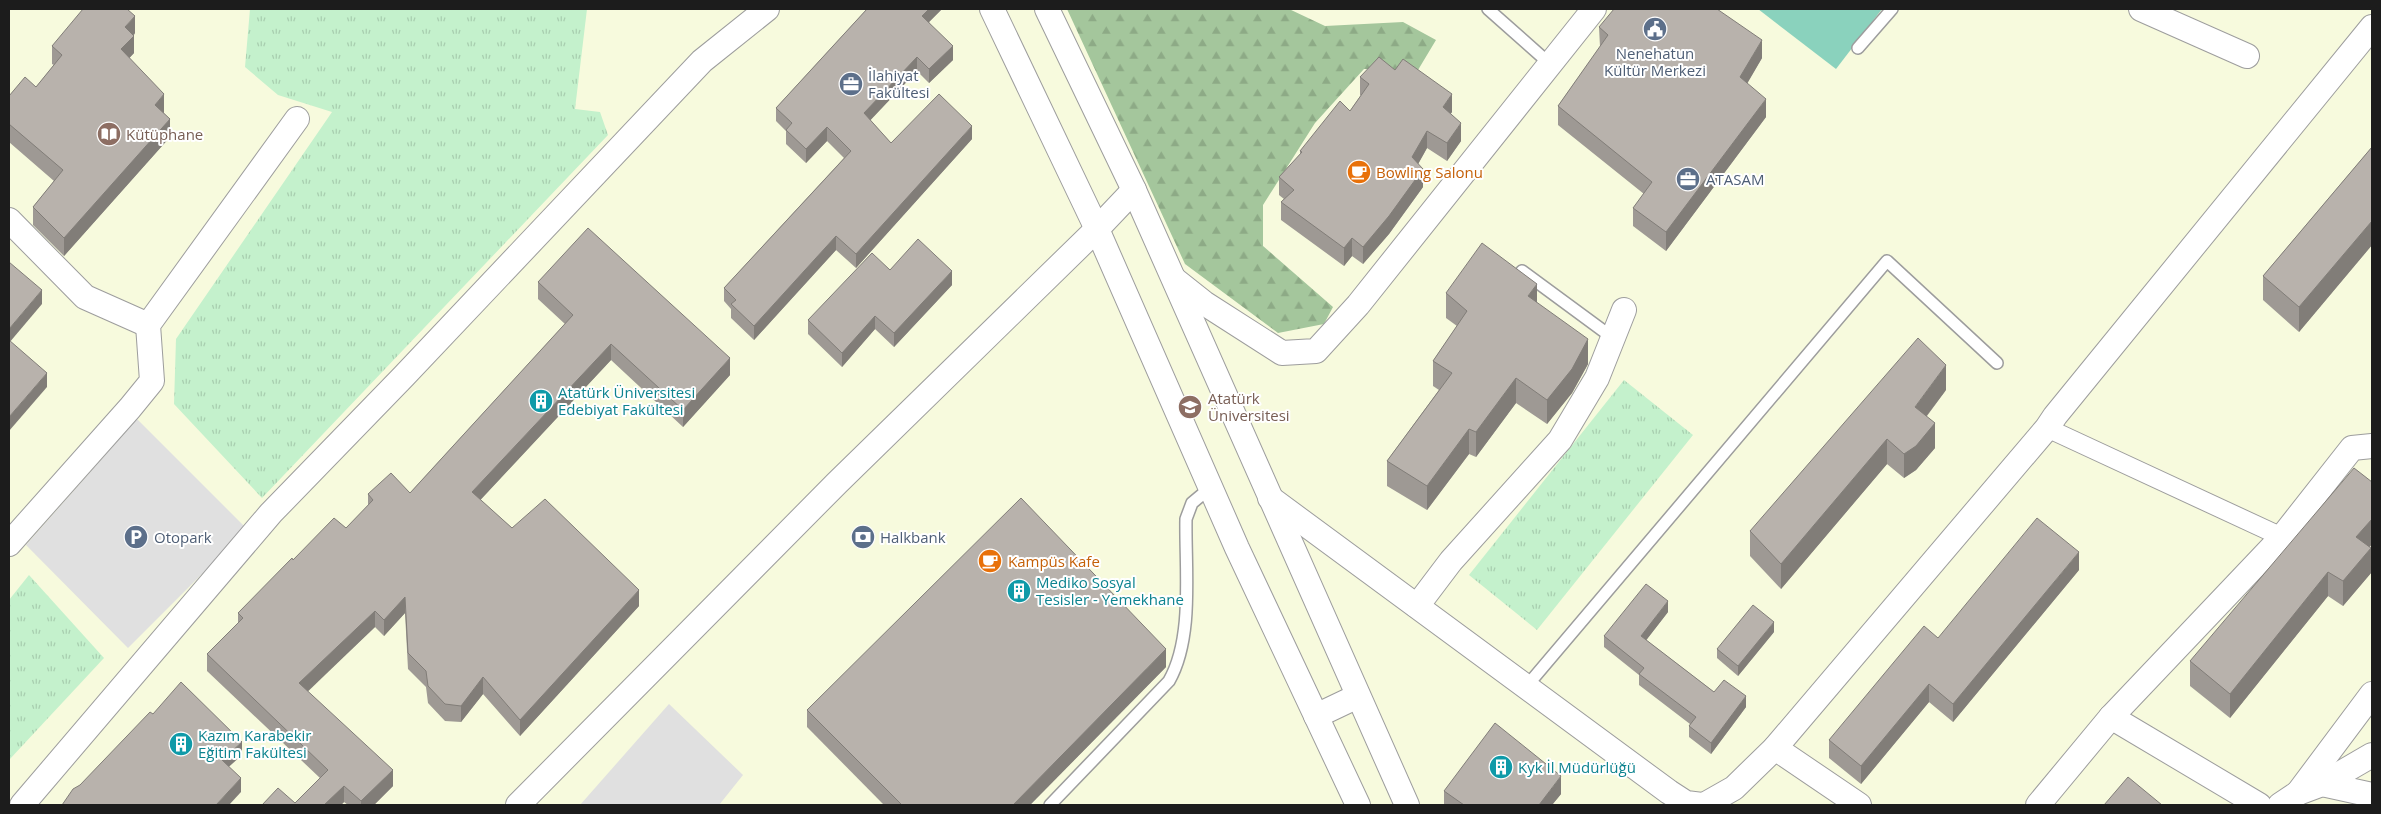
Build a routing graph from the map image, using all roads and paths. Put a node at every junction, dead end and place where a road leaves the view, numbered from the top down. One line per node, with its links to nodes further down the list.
1 (767, 9): 39 (street)
2 (992, 9): 15 (street)
3 (1047, 9): 13 (street)
4 (1488, 9): 11 (lane)
5 (1594, 9): 11 (street)
6 (1892, 9): 9 (lane)
7 (2141, 9): 10 (street)
8 (2372, 28): 22 (street)
9 (1858, 48)
10 (2247, 56)
11 (1550, 64): 17 (street)
12 (297, 119): 19 (street)
13 (1134, 190): 15 (street); 17 (street)
14 (9, 220): 19 (street)
15 (1097, 229): 24 (street); 40 (street)
16 (1522, 271): 20 (lane)
17 (1171, 278): 25 (street)
18 (1624, 310): 20 (street)
19 (148, 325): 27 (street)
20 (1613, 338): 28 (street)
21 (1997, 363): 29 (lane)
22 (2047, 428): 26 (street); 34 (street)
23 (2372, 446): 26 (street)
24 (1210, 488): 32 (street); 41 (lane)
25 (1269, 497): 28 (street); 31 (street)
26 (2282, 536): 33 (street)
27 (9, 544)
28 (1417, 606): 29 (street)
29 (1526, 687): 44 (street)
30 (2372, 694): 38 (street)
31 (1358, 696): 32 (street); 43 (street)
32 (1316, 716): 42 (street)
33 (2111, 717): 46 (street); 47 (street)
34 (1775, 748): 44 (street); 45 (street)
35 (2372, 755): 36 (street)
36 (2322, 784): 37 (street); 38 (street)
37 (2372, 795)
38 (2289, 799)
39 (22, 805)
40 (518, 805)
41 (1050, 805)
42 (1358, 805)
43 (1407, 805)
44 (1703, 805)
45 (1859, 805)
46 (2038, 805)
47 (2259, 805)

